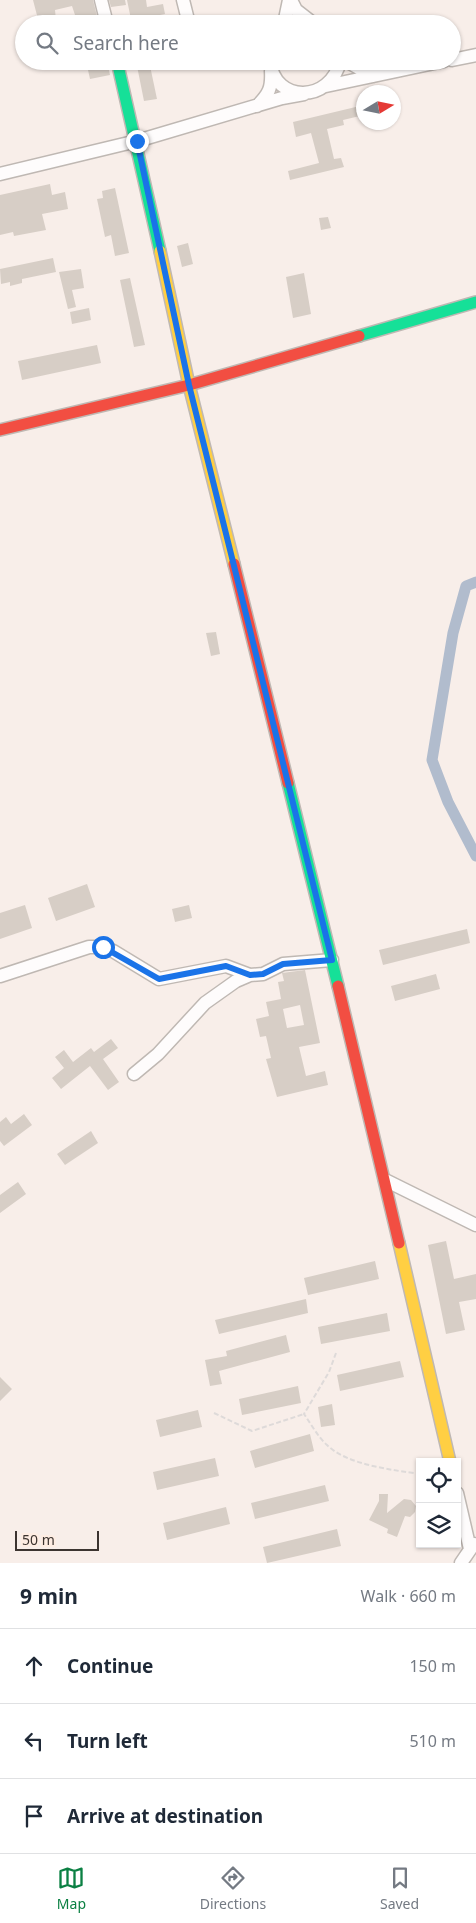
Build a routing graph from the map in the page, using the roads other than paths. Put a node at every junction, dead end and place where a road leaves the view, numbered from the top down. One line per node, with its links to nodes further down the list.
1 (101, 0): 4 (street)
2 (183, 0): 5 (street)
3 (290, 0): 6 (street); 7 (street)
4 (105, 15)
5 (187, 15)
6 (286, 15)
7 (302, 15)
8 (476, 55): 9 (street)
9 (461, 58)
10 (118, 70): 20 (street)
11 (271, 70): 19 (street)
12 (274, 70): 18 (street)
13 (338, 70): 17 (street)
14 (362, 70): 16 (street)
15 (401, 70): 16 (street)
16 (373, 76): 17 (street)
17 (326, 86): 18 (street)
18 (304, 94): 19 (street)
19 (255, 108): 20 (street)
20 (137, 141): 21 (street); 23 (street)
21 (0, 174)
22 (476, 302): 23 (street)
23 (189, 385): 24 (street); 25 (street)
24 (0, 430)
25 (332, 960): 26 (street); 29 (street)
26 (250, 975): 27 (street); 28 (street)
27 (0, 976)
28 (134, 1074)
29 (385, 1180): 30 (street); 31 (street)
30 (476, 1225)
31 (449, 1458)
32 (460, 1503): 33 (street)
33 (473, 1545): 34 (street)
34 (461, 1563)

